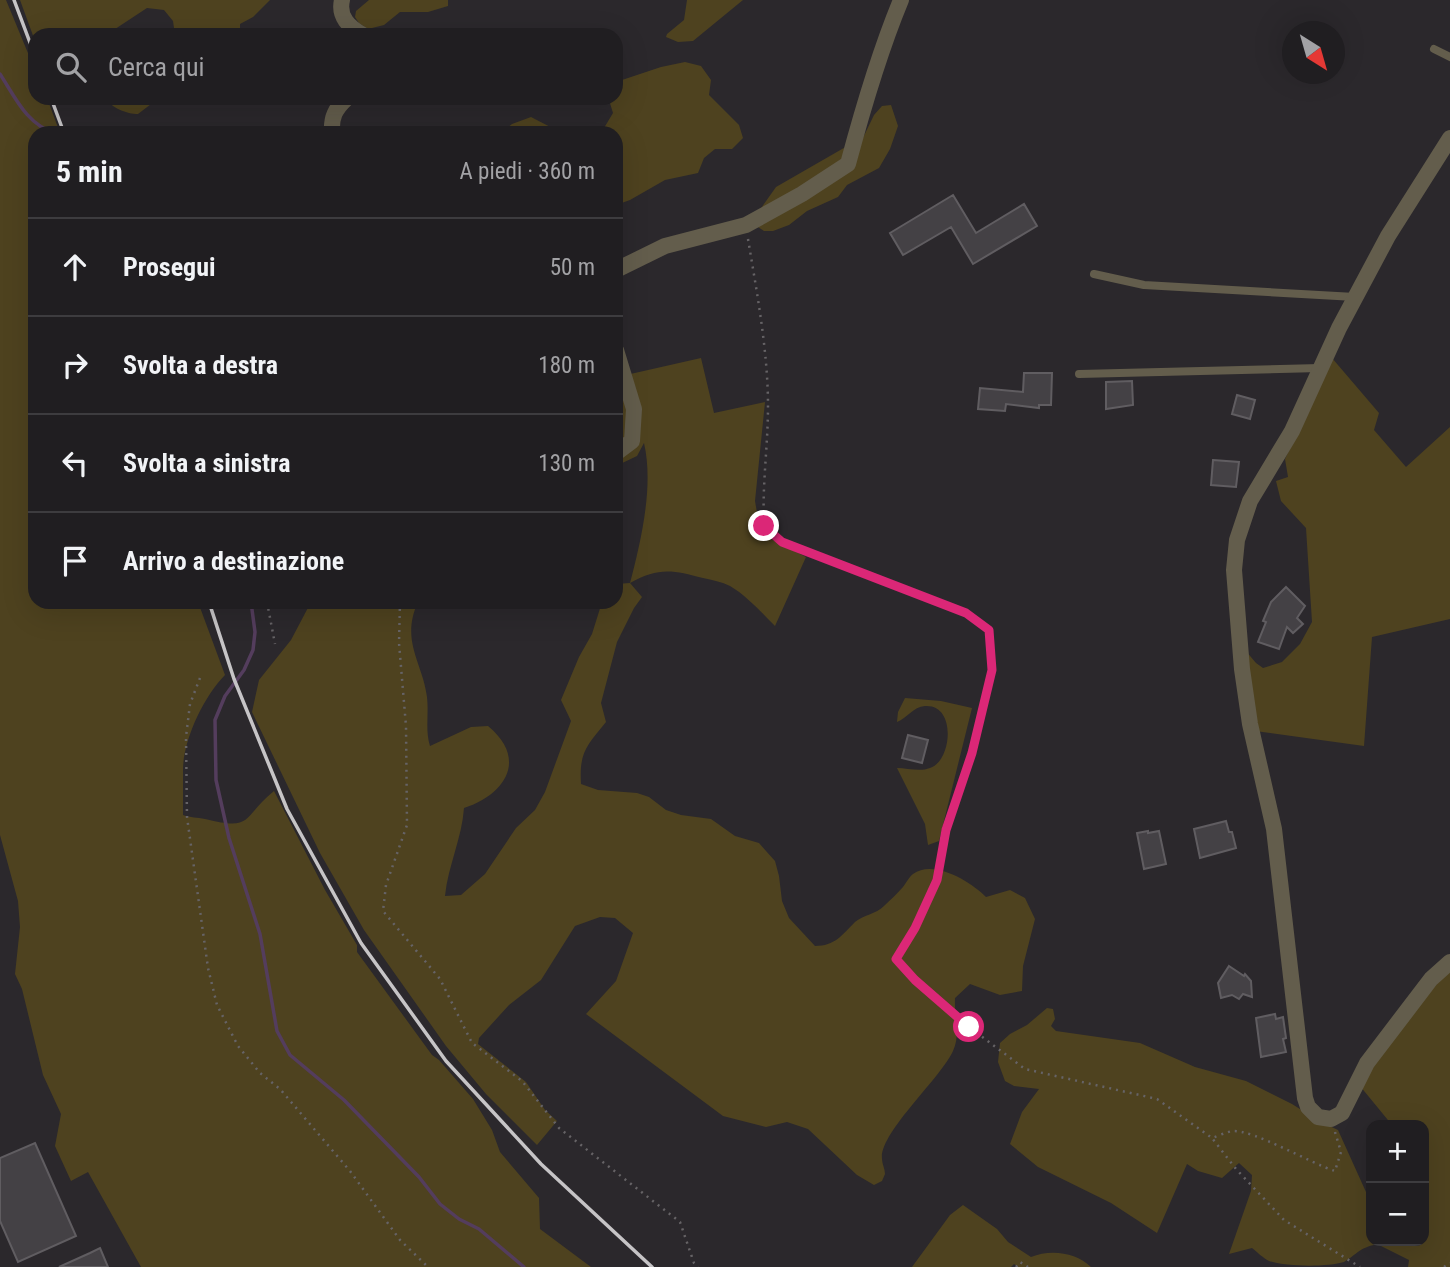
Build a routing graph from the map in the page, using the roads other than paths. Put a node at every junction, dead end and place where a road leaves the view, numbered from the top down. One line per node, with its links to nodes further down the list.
1 (342, 0): 3 (street)
2 (901, 0): 9 (street)
3 (354, 28)
4 (1434, 49): 5 (lane)
5 (1450, 57)
6 (340, 105): 7 (street)
7 (332, 126)
8 (1450, 138): 11 (street)
9 (623, 266)
10 (1094, 274): 11 (lane)
11 (1356, 297): 12 (street)
12 (1320, 368): 14 (lane); 16 (street)
13 (623, 373): 15 (street)
14 (1079, 374)
15 (623, 448)
16 (1450, 962)

